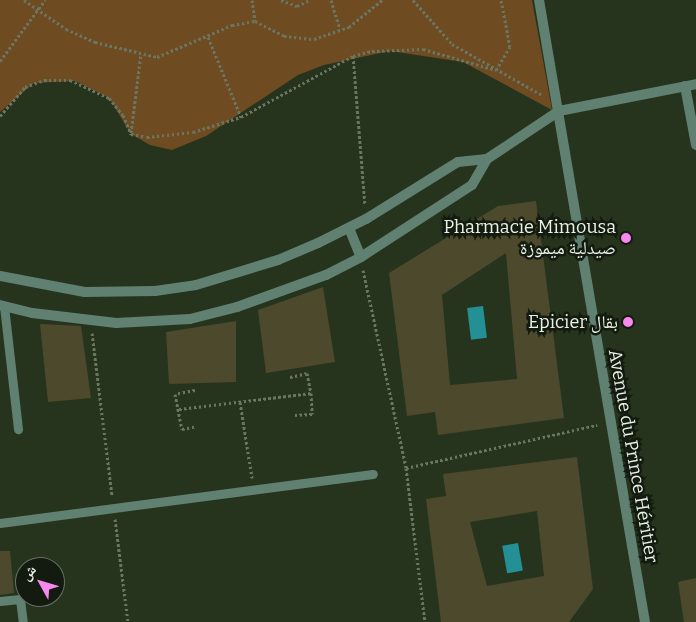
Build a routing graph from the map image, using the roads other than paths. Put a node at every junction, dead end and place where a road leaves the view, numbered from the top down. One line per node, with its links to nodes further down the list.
1 (539, 0): 4 (street, Avenue du Prince Héritier)
2 (696, 84): 3 (street)
3 (685, 86): 4 (street); 5 (street)
4 (557, 106): 6 (street); 15 (street, Avenue du Prince Héritier)
5 (696, 145)
6 (487, 159): 7 (street); 8 (street)
7 (349, 228): 8 (street); 9 (street)
8 (361, 257): 10 (street)
9 (0, 276)
10 (2, 306): 11 (lane)
11 (18, 430)
12 (373, 474): 13 (lane)
13 (0, 523)
14 (0, 602): 16 (lane)
15 (645, 617): 17 (street)
16 (22, 622)
17 (637, 622)

